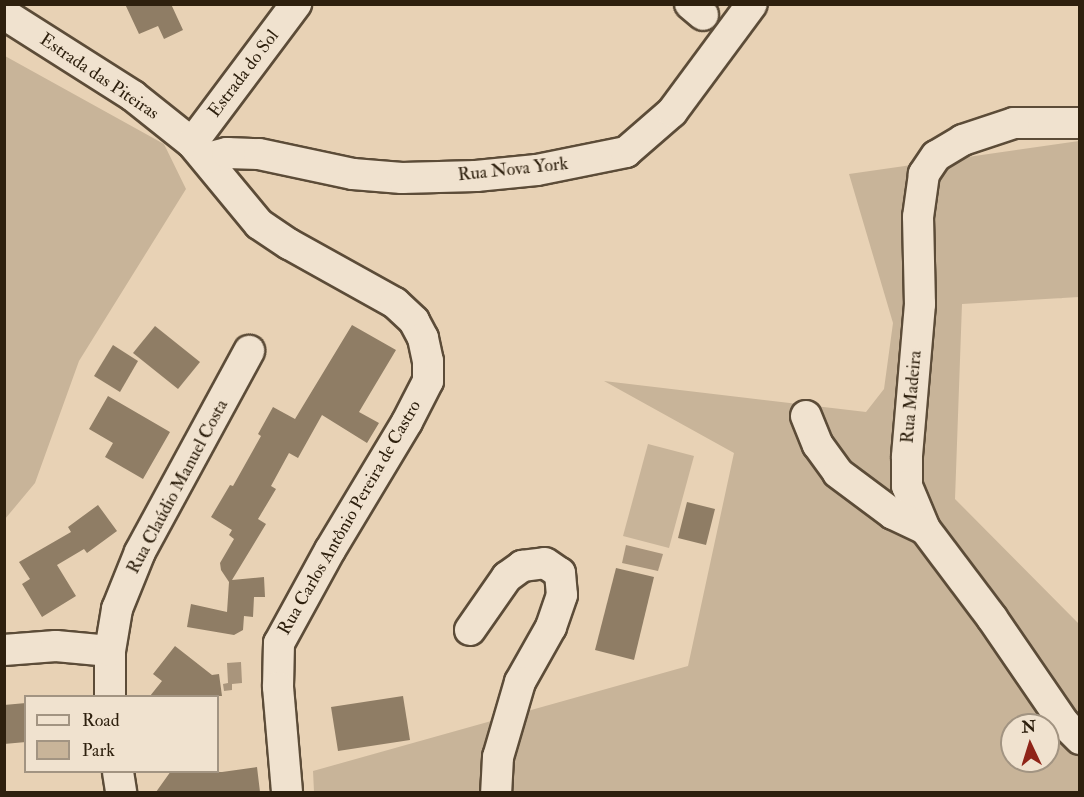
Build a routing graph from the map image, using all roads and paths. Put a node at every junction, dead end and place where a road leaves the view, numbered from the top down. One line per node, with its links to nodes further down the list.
1 (296, 4): 5 (street, Estrada do Sol)
2 (752, 4): 5 (street, Rua Nova York)
3 (4, 14): 5 (street, Estrada das Piteiras)
4 (1080, 123): 8 (street, Rua Madeira)
5 (200, 151): 16 (street, Rua Carlos Antônio Pereira de Castro)
6 (249, 351): 11 (street, Rua Claúdio Manuel Costa)
7 (806, 416): 8 (street)
8 (925, 529): 13 (street, Rua Madeira)
9 (470, 630): 17 (street)
10 (4, 650): 11 (street)
11 (110, 651): 12 (street, Rua Claúdio Manuel Costa)
12 (110, 695)
13 (1080, 739)
14 (118, 773): 15 (street)
15 (121, 792)
16 (287, 792)
17 (496, 792)

